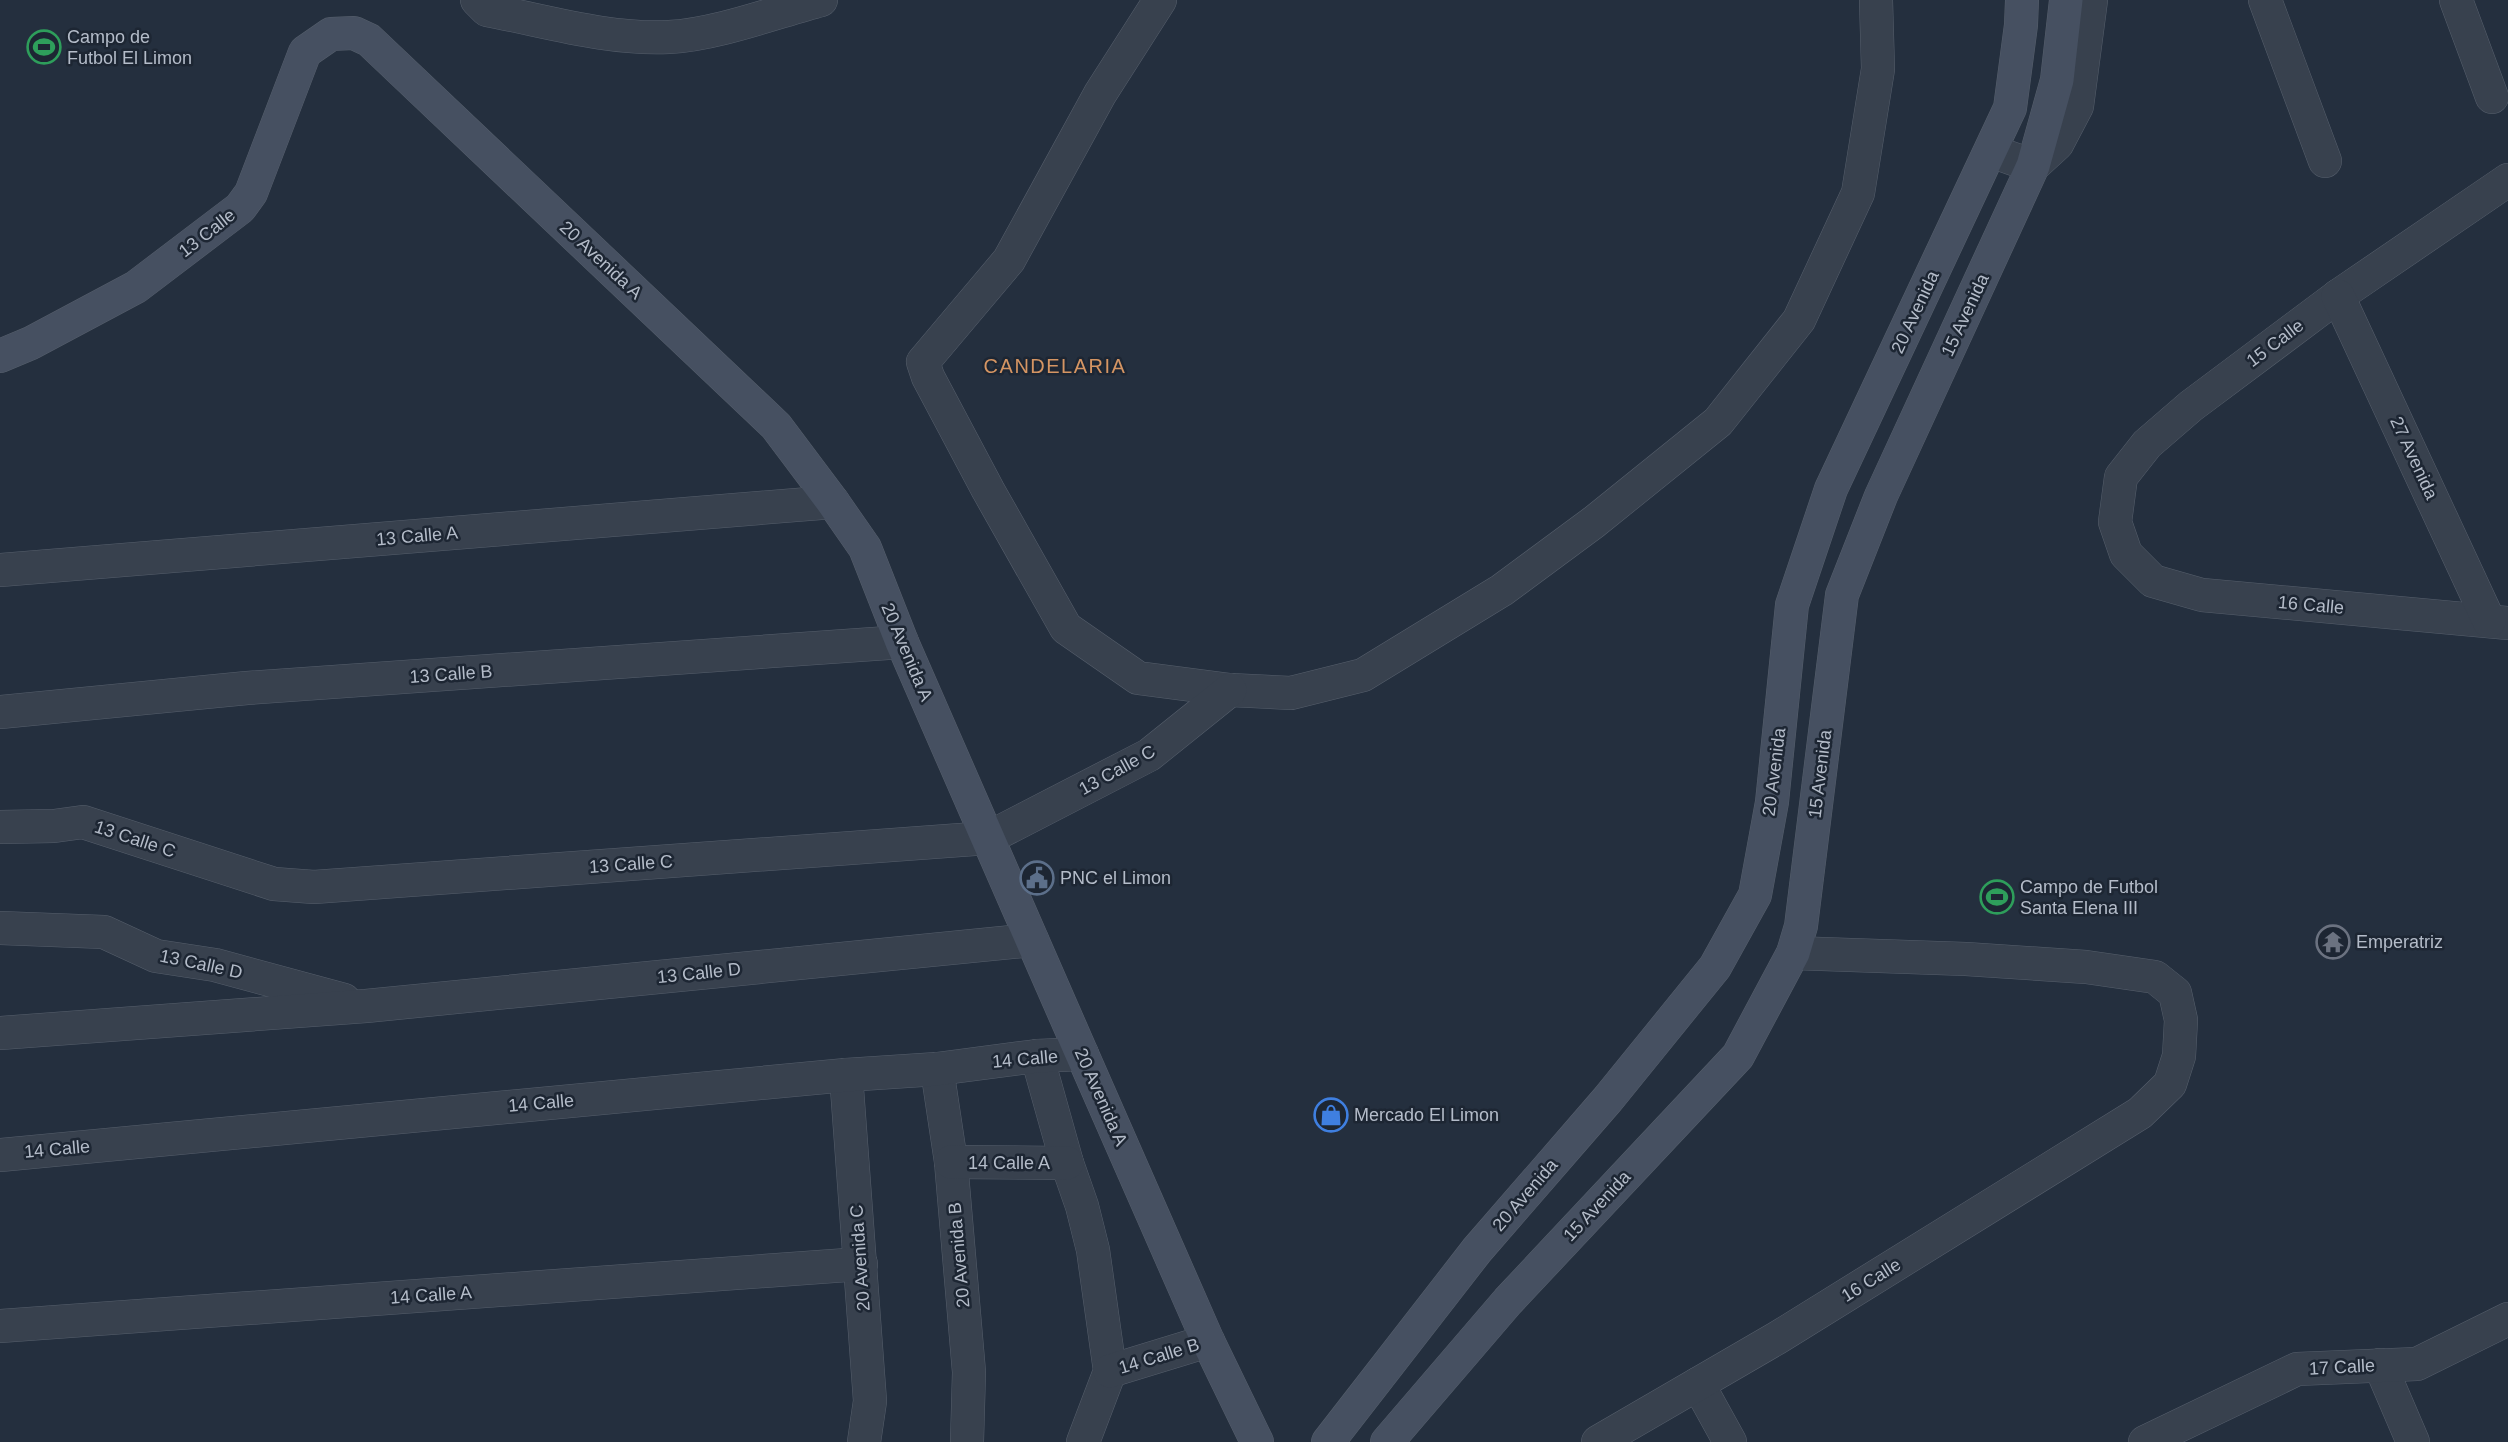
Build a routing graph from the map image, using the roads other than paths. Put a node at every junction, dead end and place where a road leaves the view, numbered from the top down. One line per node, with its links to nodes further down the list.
1 (477, 0): 2 (street)
2 (821, 0)
3 (1160, 0): 23 (street)
4 (1876, 0): 23 (street)
5 (2022, 0): 12 (main road, 20 Avenida)
6 (2066, 0): 14 (main road, 15 Avenida)
7 (2091, 0): 14 (street)
8 (2265, 0): 13 (street)
9 (2456, 0): 11 (street)
10 (331, 34): 17 (main road, 13 Calle); 18 (main road, 20 Avenida A)
11 (2493, 98)
12 (1991, 151): 14 (street); 51 (main road, 20 Avenida)
13 (2325, 161)
14 (2033, 166): 29 (main road, 15 Avenida)
15 (2508, 180): 16 (street, 15 Calle)
16 (2338, 296): 19 (street, 15 Calle); 21 (street, 27 Avenida)
17 (0, 356)
18 (833, 502): 20 (street, 13 Calle A); 22 (main road, 20 Avenida A)
19 (2126, 554): 21 (street, 16 Calle)
20 (0, 570)
21 (2499, 622)
22 (902, 642): 24 (street, 13 Calle B); 26 (main road, 20 Avenida A)
23 (1230, 690): 26 (street, 13 Calle C)
24 (0, 712)
25 (0, 827): 26 (street, 13 Calle C)
26 (988, 838): 28 (main road, 20 Avenida A)
27 (0, 928): 30 (street, 13 Calle D)
28 (1032, 940): 30 (street, 13 Calle D); 32 (main road, 20 Avenida A)
29 (1793, 953): 45 (street, 16 Calle); 52 (main road, 15 Avenida)
30 (366, 1006): 31 (street, 13 Calle D)
31 (0, 1033)
32 (1082, 1054): 33 (street, 14 Calle); 42 (main road, 20 Avenida A)
33 (1037, 1056): 34 (street, 14 Calle); 38 (street)
34 (937, 1069): 35 (street, 14 Calle); 37 (street, 20 Avenida B)
35 (846, 1075): 36 (street, 14 Calle); 39 (street, 20 Avenida C)
36 (0, 1155)
37 (951, 1162): 38 (street, 14 Calle A); 48 (street, 20 Avenida B)
38 (1067, 1163): 44 (street)
39 (861, 1264): 41 (street, 14 Calle A); 47 (street, 20 Avenida C)
40 (2508, 1318): 43 (street, 17 Calle)
41 (0, 1326)
42 (1208, 1341): 44 (street, 14 Calle B); 50 (main road, 20 Avenida A)
43 (2380, 1365): 46 (street, 17 Calle); 56 (street)
44 (1110, 1371): 49 (street)
45 (1698, 1384): 53 (street, 16 Calle); 54 (street)
46 (2193, 1432): 55 (street, 17 Calle)
47 (864, 1442)
48 (967, 1442)
49 (1083, 1442)
50 (1257, 1442)
51 (1328, 1442)
52 (1387, 1442)
53 (1598, 1442)
54 (1730, 1442)
55 (2145, 1442)
56 (2413, 1442)

